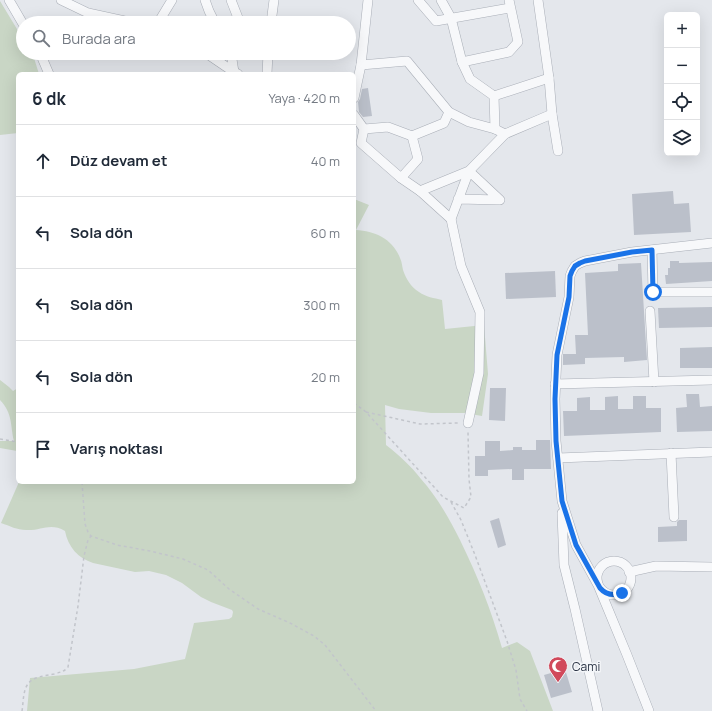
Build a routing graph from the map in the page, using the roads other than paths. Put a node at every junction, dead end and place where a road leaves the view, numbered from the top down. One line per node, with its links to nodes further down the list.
1 (9, 0): 12 (street)
2 (61, 0): 13 (street)
3 (172, 0): 14 (street)
4 (205, 0): 15 (street)
5 (231, 0): 16 (street)
6 (274, 0): 17 (street)
7 (418, 0): 18 (street)
8 (441, 0): 18 (street)
9 (538, 0): 29 (street)
10 (366, 1): 24 (street)
11 (510, 4): 18 (street); 23 (street)
12 (18, 16)
13 (102, 16)
14 (162, 16)
15 (211, 16)
16 (237, 16)
17 (272, 16)
18 (451, 18): 23 (street)
19 (43, 60): 25 (street)
20 (216, 60): 26 (street)
21 (232, 60): 27 (street)
22 (268, 60): 28 (street)
23 (462, 62): 31 (street)
24 (362, 65): 30 (street); 32 (street)
25 (47, 72)
26 (232, 72)
27 (235, 72)
28 (267, 72)
29 (549, 78): 31 (street); 33 (street)
30 (356, 90)
31 (494, 96): 36 (street)
32 (448, 112): 36 (street); 38 (street)
33 (552, 114): 37 (street); 40 (street)
34 (356, 118): 35 (street)
35 (364, 129): 38 (street); 39 (street)
36 (495, 129): 37 (street)
37 (505, 134): 41 (street)
38 (412, 136): 42 (street)
39 (358, 144): 42 (street)
40 (558, 151)
41 (469, 171): 43 (street); 44 (street); 44 (street)
42 (401, 178): 43 (street)
43 (420, 191): 45 (street)
44 (458, 199): 45 (street)
45 (452, 218): 53 (street)
46 (712, 243): 47 (street)
47 (652, 250): 48 (street); 52 (street)
48 (712, 292)
49 (650, 311): 51 (street)
50 (712, 380): 51 (street)
51 (654, 382): 52 (street)
52 (556, 384): 56 (street)
53 (468, 423)
54 (712, 452): 55 (street)
55 (671, 453): 56 (street); 58 (street)
56 (558, 458): 57 (street)
57 (562, 501): 61 (street); 62 (street)
58 (674, 517)
59 (712, 567): 60 (street)
60 (629, 572): 61 (street); 61 (street)
61 (598, 585): 63 (street)
62 (598, 711)
63 (649, 711)

